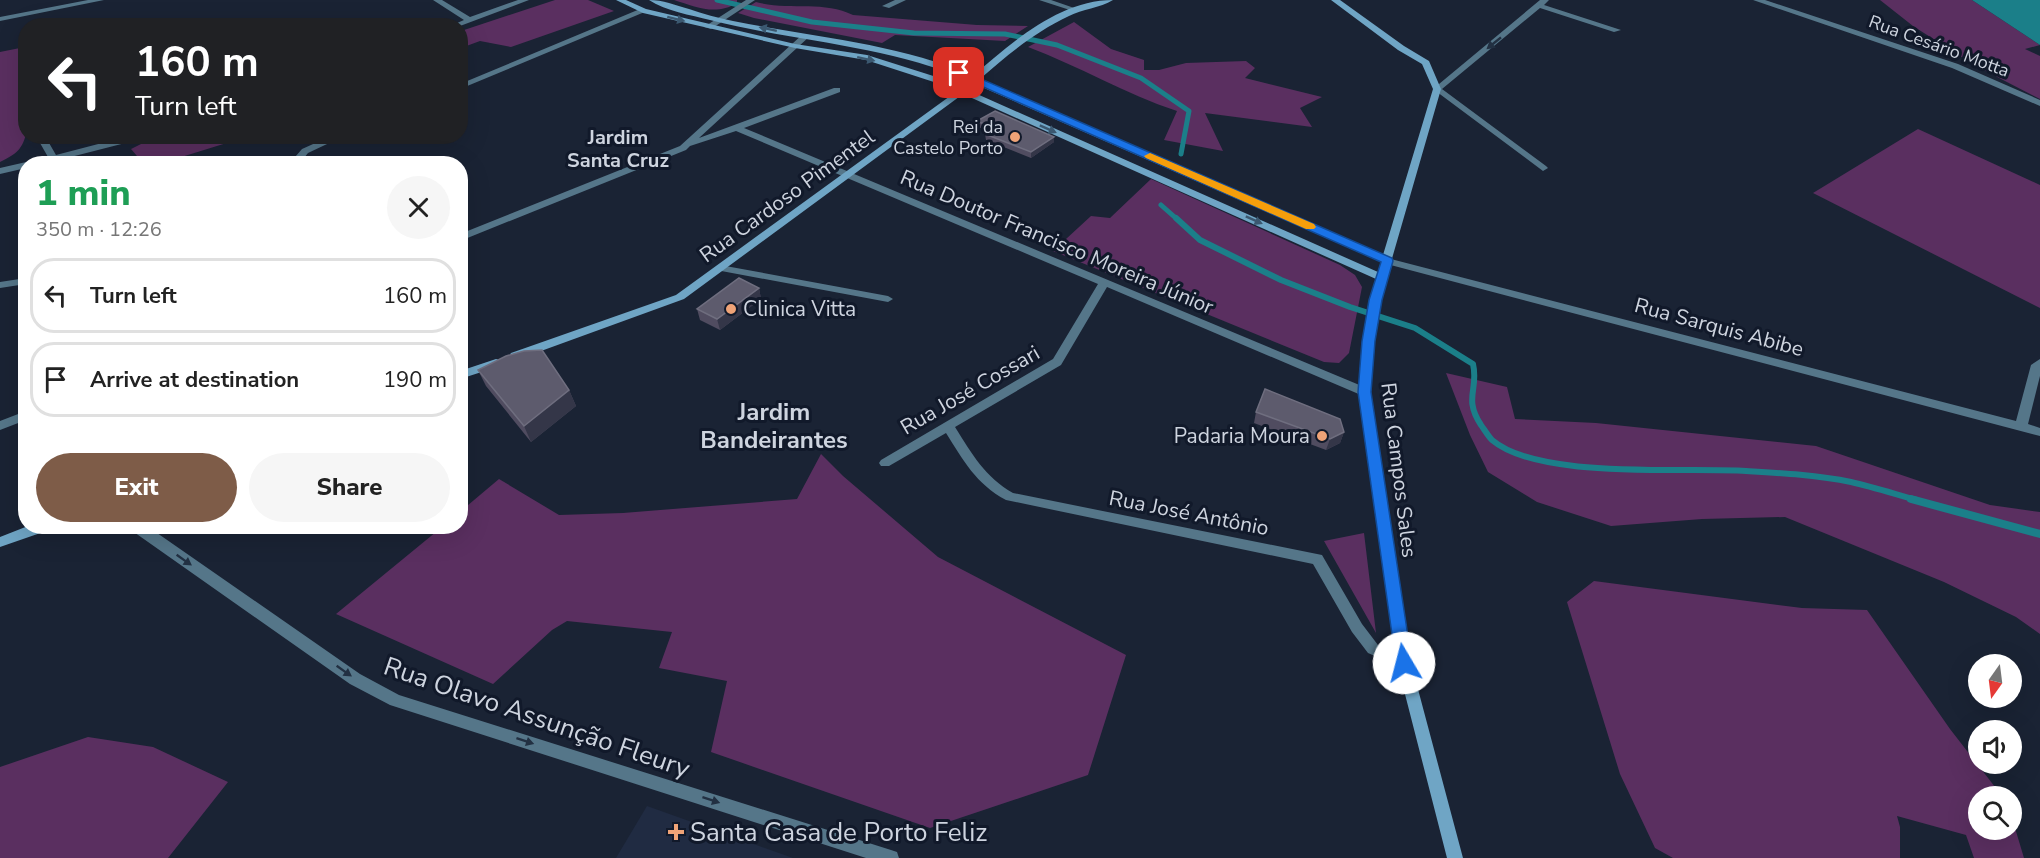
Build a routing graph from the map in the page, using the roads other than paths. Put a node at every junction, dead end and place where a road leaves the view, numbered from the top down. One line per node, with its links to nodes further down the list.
1 (100, 0): 17 (street)
2 (437, 0): 16 (street)
3 (525, 0): 20 (street)
4 (620, 0): 15 (main road)
5 (653, 0): 19 (main road)
6 (902, 0): 13 (street)
7 (1043, 0): 14 (street)
8 (1109, 0): 14 (main road, Rua Cardoso Pimentel)
9 (1335, 0): 28 (main road)
10 (1757, 0): 31 (street, Rua Cesário Motta)
11 (749, 1): 19 (street)
12 (1542, 3): 23 (street); 28 (street, one-way to 28)
13 (886, 6)
14 (1076, 10): 26 (main road, Rua Cardoso Pimentel)
15 (643, 11): 22 (main road, one-way to 22); 27 (street)
16 (466, 18)
17 (0, 19)
18 (468, 19): 20 (street)
19 (720, 19): 22 (street); 24 (main road, one-way to 19)
20 (471, 21): 21 (street)
21 (468, 22)
22 (708, 27): 25 (main road)
23 (1617, 30)
24 (806, 36): 25 (street); 26 (main road)
25 (795, 46): 30 (main road, one-way to 30); 37 (street)
26 (973, 79): 30 (main road, Rua Cardoso Pimentel); 33 (main road)
27 (468, 84)
28 (1437, 89): 41 (street); 45 (main road, Rua Campos Sales)
29 (837, 90): 32 (street)
30 (962, 90): 34 (main road, one-way to 34); 43 (main road, Rua Cardoso Pimentel)
31 (2040, 103)
32 (735, 127): 37 (street); 43 (street, Rua Doutor Francisco Moreira Júnior)
33 (1098, 134): 34 (main road); 45 (main road)
34 (1081, 143): 47 (main road, one-way to 47)
35 (114, 144): 38 (street)
36 (321, 144): 39 (street)
37 (683, 148): 44 (street)
38 (73, 156)
39 (300, 156)
40 (18, 167): 42 (street)
41 (1543, 168)
42 (0, 171)
43 (850, 175): 46 (main road, Rua Cardoso Pimentel); 49 (street, Rua Doutor Francisco Moreira Júnior)
44 (468, 235)
45 (1387, 261): 47 (main road, Rua Campos Sales); 58 (street, Rua Sarquis Abibe)
46 (720, 268): 51 (street); 53 (main road, Rua Cardoso Pimentel)
47 (1382, 278): 54 (main road, Rua Campos Sales)
48 (18, 282): 50 (street)
49 (1104, 283): 54 (street, Rua Doutor Francisco Moreira Júnior); 57 (street, Rua José Cossari)
50 (0, 285)
51 (888, 299)
52 (2040, 363): 58 (street)
53 (468, 372)
54 (1365, 392): 64 (main road, Rua Campos Sales)
55 (18, 418): 56 (street)
56 (0, 426)
57 (949, 426): 60 (street, Rua José Cossari); 64 (street, Rua José Antônio)
58 (2021, 427): 59 (street, Rua Sarquis Abibe)
59 (2040, 432)
60 (885, 462)
61 (22, 534): 63 (main road)
62 (147, 534): 65 (street, Rua Olavo Assunção Fleury, one-way to 65)
63 (0, 542)
64 (1404, 663): 66 (main road, Rua Campos Sales)
65 (891, 858)
66 (1455, 858)

